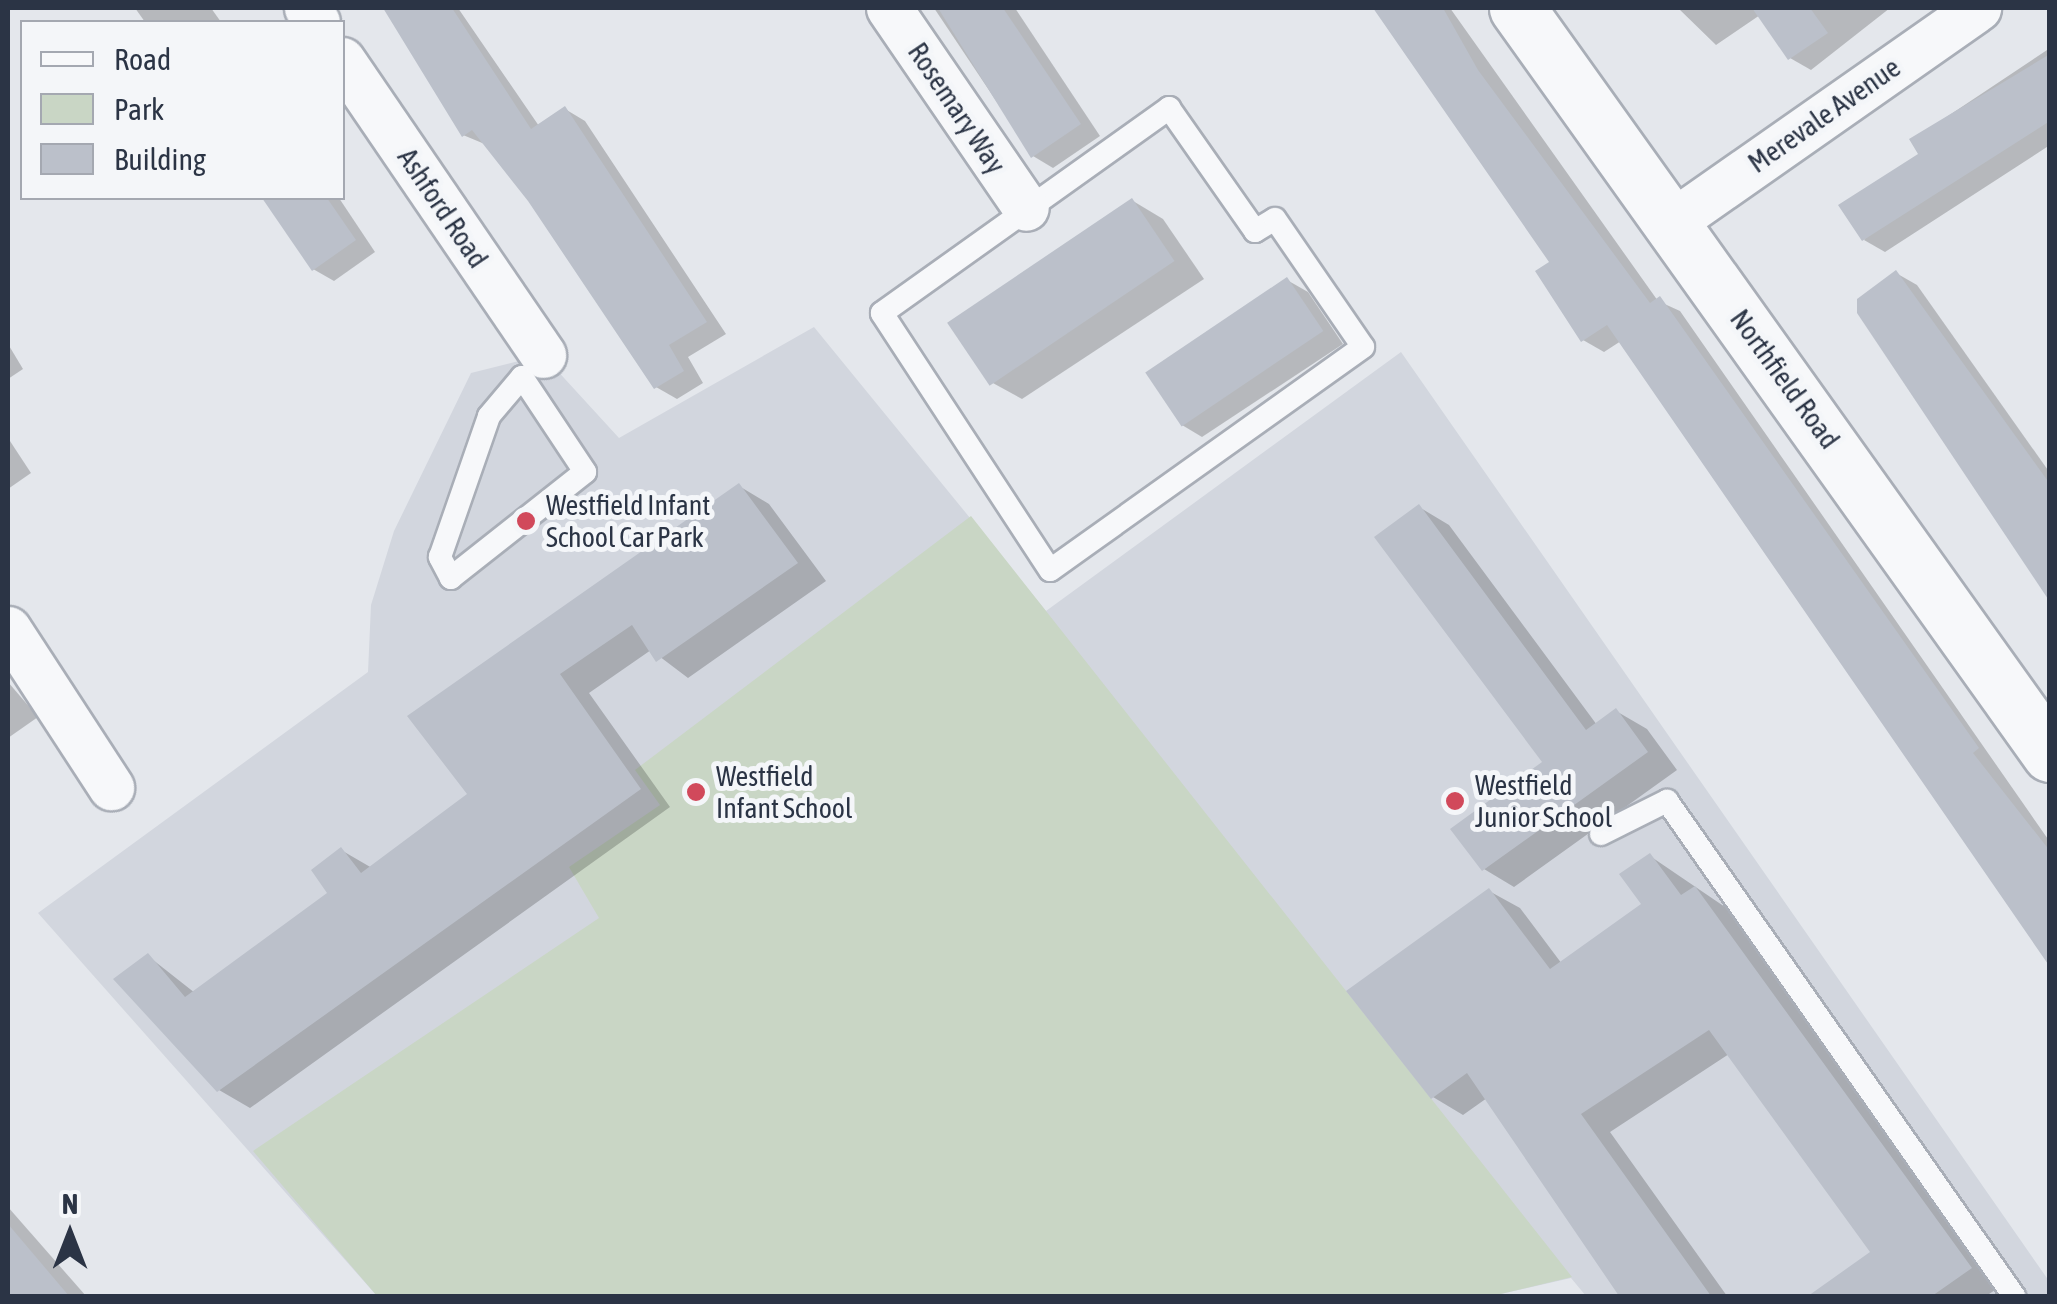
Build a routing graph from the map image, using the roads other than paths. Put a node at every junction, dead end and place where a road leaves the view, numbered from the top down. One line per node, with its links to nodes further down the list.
1 (889, 8): 5 (street, Rosemary Way)
2 (1517, 8): 6 (street, Northfield Road)
3 (1978, 8): 6 (street, Merevale Avenue)
4 (345, 65): 7 (street, Ashford Road)
5 (1026, 208): 5 (lane)
6 (1671, 223): 9 (street, Northfield Road)
7 (533, 366): 7 (lane)
8 (8, 629): 10 (street)
9 (2050, 754)
10 (112, 786)
11 (1601, 834): 12 (lane)
12 (2014, 1296)

